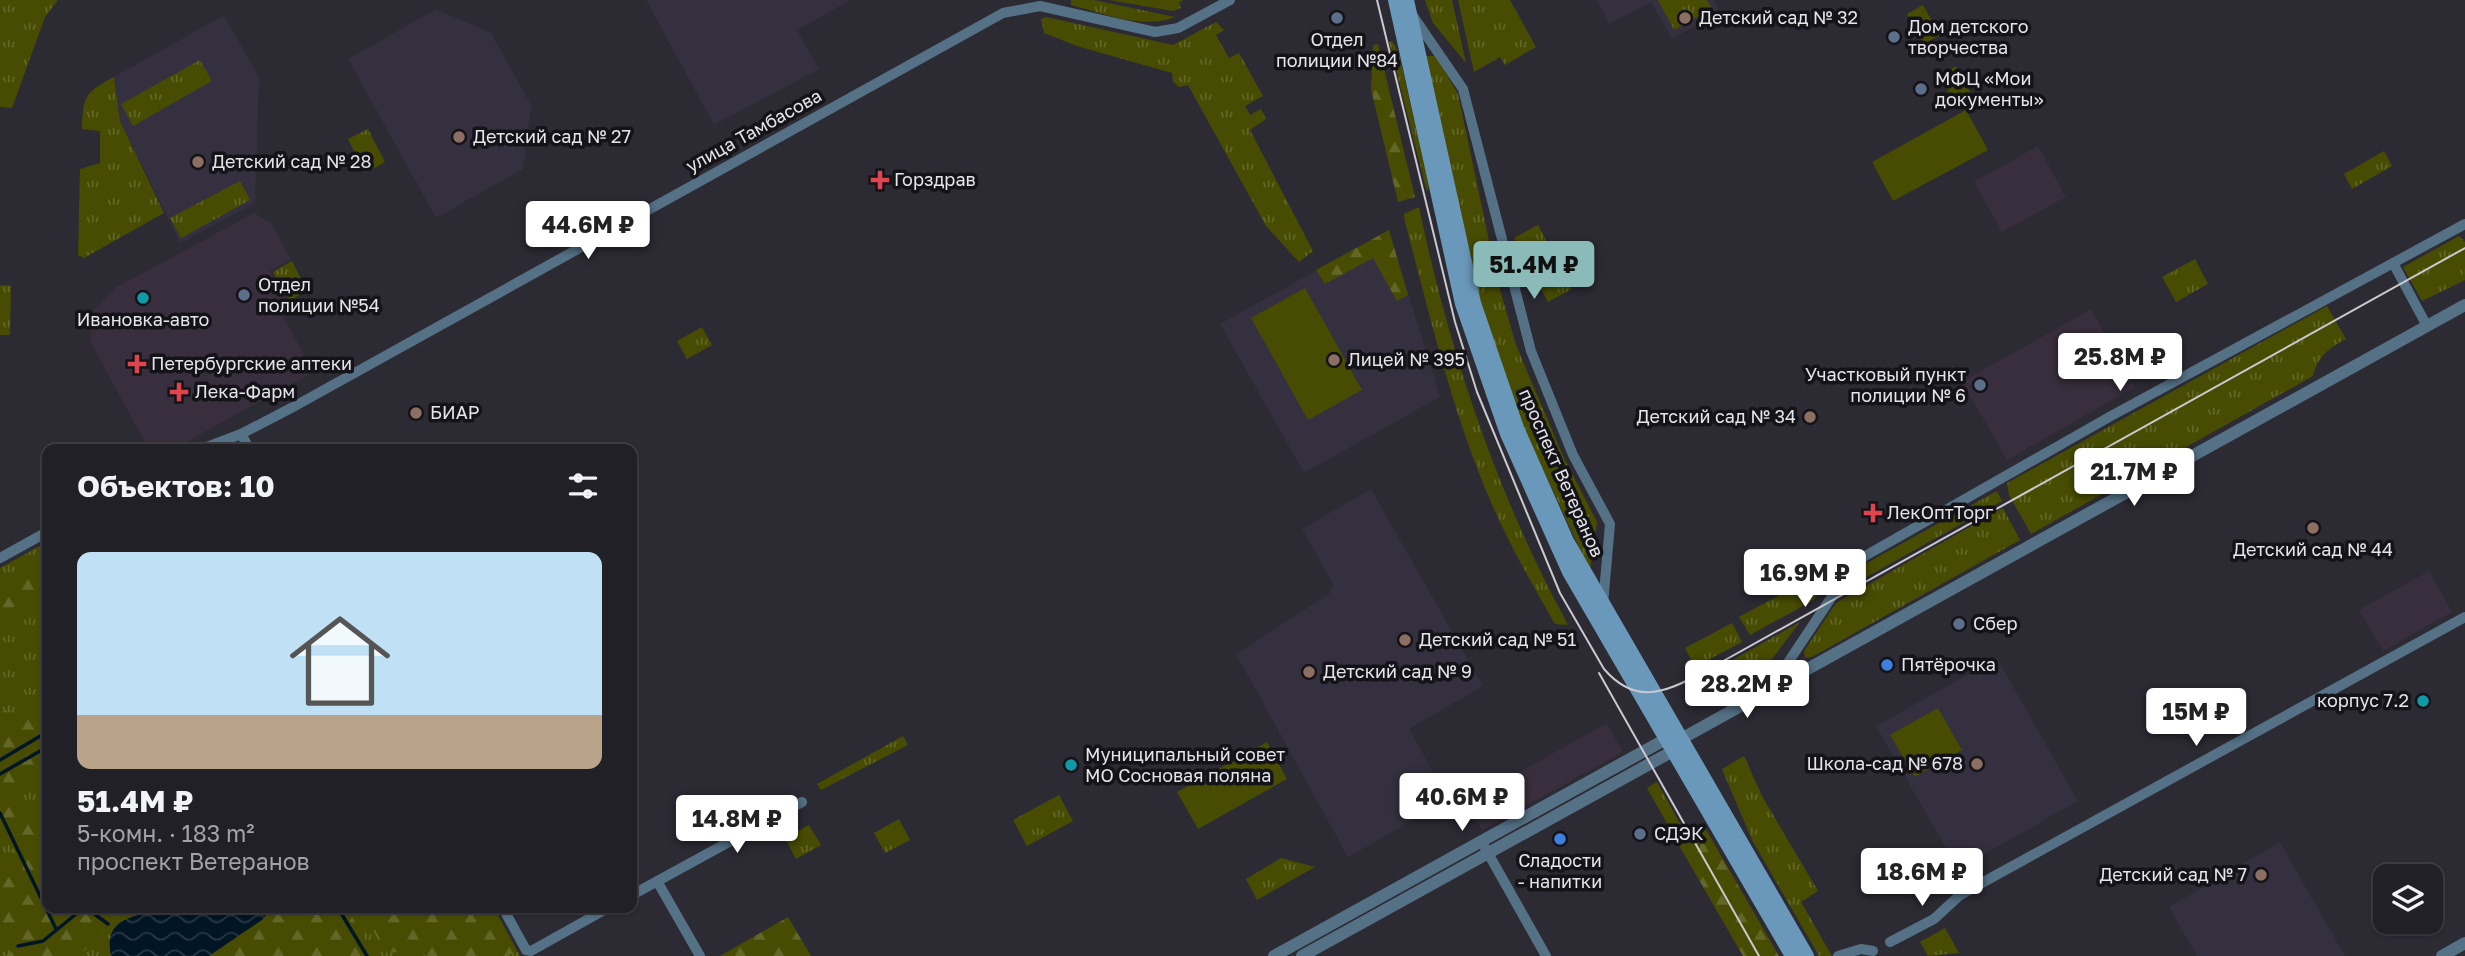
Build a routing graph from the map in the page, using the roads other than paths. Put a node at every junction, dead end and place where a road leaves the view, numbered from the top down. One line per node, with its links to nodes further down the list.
1 (1230, 0): 8 (street, улица Тамбасова)
2 (1395, 0): 16 (main road, проспект Ветеранов)
3 (1408, 6): 13 (main road, проспект Ветеранов); 13 (street)
4 (2464, 227): 5 (street)
5 (2393, 263): 7 (street); 15 (street)
6 (2465, 305): 7 (street)
7 (2427, 326): 15 (street)
8 (241, 434): 9 (street, улица Тамбасова); 10 (street)
9 (215, 444)
10 (247, 444)
11 (42, 535): 12 (street)
12 (0, 558)
13 (1603, 604): 16 (main road, проспект Ветеранов)
14 (2465, 617): 23 (street)
15 (1771, 688): 16 (street)
16 (1674, 743): 18 (street); 30 (main road, проспект Ветеранов); 31 (main road, проспект Ветеранов)
17 (803, 802): 19 (street)
18 (1485, 847): 27 (street); 28 (street); 29 (street)
19 (657, 881): 20 (street); 26 (street)
20 (637, 892)
21 (506, 913): 22 (street)
22 (599, 913)
23 (1890, 942)
24 (2465, 943): 33 (street)
25 (1873, 951): 32 (street)
26 (700, 956)
27 (1274, 956)
28 (1301, 956)
29 (1546, 956)
30 (1792, 956)
31 (1807, 956)
32 (1838, 956)
33 (2442, 956)

